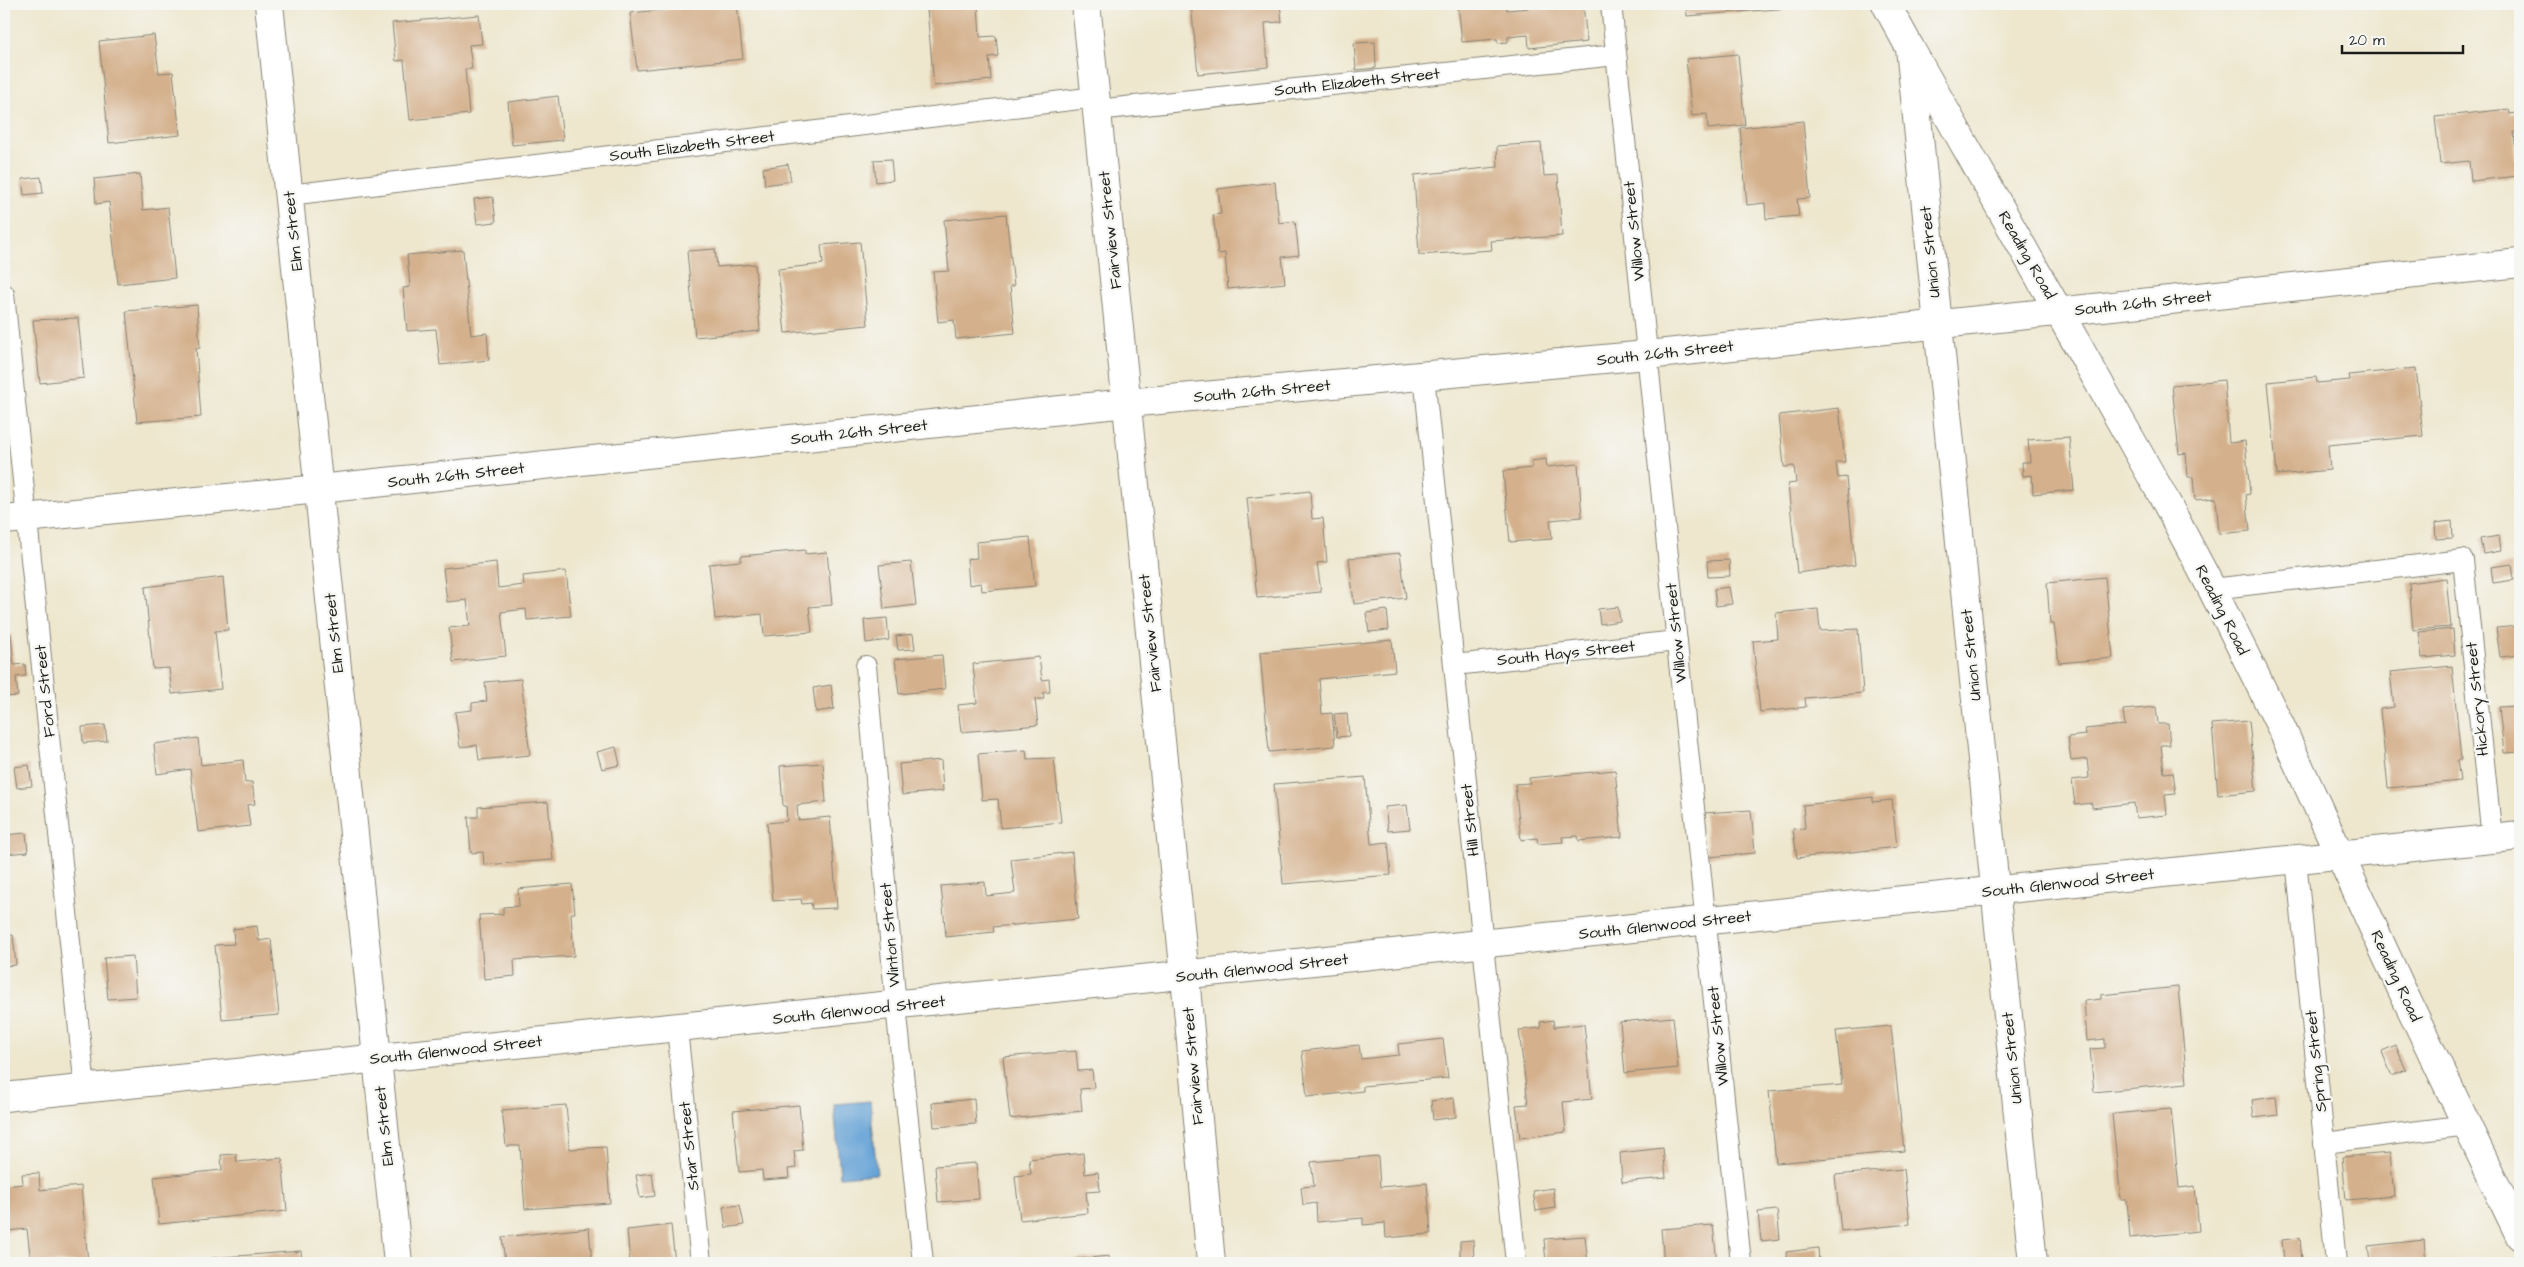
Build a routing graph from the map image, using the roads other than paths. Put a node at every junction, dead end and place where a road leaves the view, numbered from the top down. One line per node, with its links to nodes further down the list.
1 (270, 4): 8 (street, Elm Street)
2 (1086, 4): 7 (street, Fairview Street)
3 (1611, 4): 6 (lane, Willow Street)
4 (1886, 4): 5 (street, Reading Road)
5 (1910, 48): 11 (street, Reading Road); 12 (street, Union Street)
6 (1616, 55): 7 (lane, South Elizabeth Street); 13 (lane, Willow Street)
7 (1097, 104): 8 (lane, South Elizabeth Street); 15 (street, Fairview Street)
8 (289, 195): 16 (street, Elm Street)
9 (2520, 264): 11 (street, South 26th Street)
10 (4, 294): 17 (lane, Ford Street)
11 (2060, 312): 12 (street, South 26th Street); 18 (street, Reading Road)
12 (1938, 325): 13 (street, South 26th Street); 26 (street, Union Street)
13 (1647, 355): 14 (street, South 26th Street); 19 (lane, Willow Street)
14 (1424, 376): 15 (street, South 26th Street); 20 (lane, Hill Street)
15 (1127, 403): 16 (street, South 26th Street); 29 (street, Fairview Street)
16 (319, 489): 17 (street, South 26th Street); 32 (street, Elm Street)
17 (15, 519): 33 (lane, Ford Street)
18 (2212, 588): 23 (lane, Hickory Street); 24 (street, Reading Road)
19 (1677, 641): 20 (lane, South Hays Street); 27 (lane, Willow Street)
20 (1454, 664): 28 (lane, Hill Street)
21 (866, 666): 30 (lane, Winton Street)
22 (2520, 836): 23 (street, South Glenwood Street)
23 (2492, 839): 24 (street, South Glenwood Street)
24 (2339, 854): 25 (street, South Glenwood Street); 35 (street, Reading Road)
25 (2296, 859): 26 (street, South Glenwood Street); 36 (lane, Spring Street)
26 (1995, 891): 27 (street, South Glenwood Street); 44 (street, Union Street)
27 (1706, 921): 28 (street, South Glenwood Street); 43 (lane, Willow Street)
28 (1483, 944): 29 (street, South Glenwood Street); 42 (lane, Hill Street)
29 (1185, 976): 30 (street, South Glenwood Street); 41 (street, Fairview Street)
30 (896, 1006): 31 (street, South Glenwood Street); 40 (lane, Winton Street)
31 (677, 1028): 32 (street, South Glenwood Street); 39 (lane, Star Street)
32 (377, 1058): 33 (street, South Glenwood Street); 38 (street, Elm Street)
33 (85, 1089): 34 (street, South Glenwood Street)
34 (4, 1097)
35 (2468, 1125): 36 (lane); 37 (street, Reading Road)
36 (2324, 1143): 45 (lane, Spring Street)
37 (2520, 1236)
38 (398, 1263)
39 (701, 1263)
40 (922, 1263)
41 (1211, 1263)
42 (1516, 1263)
43 (1741, 1263)
44 (2033, 1263)
45 (2336, 1263)

